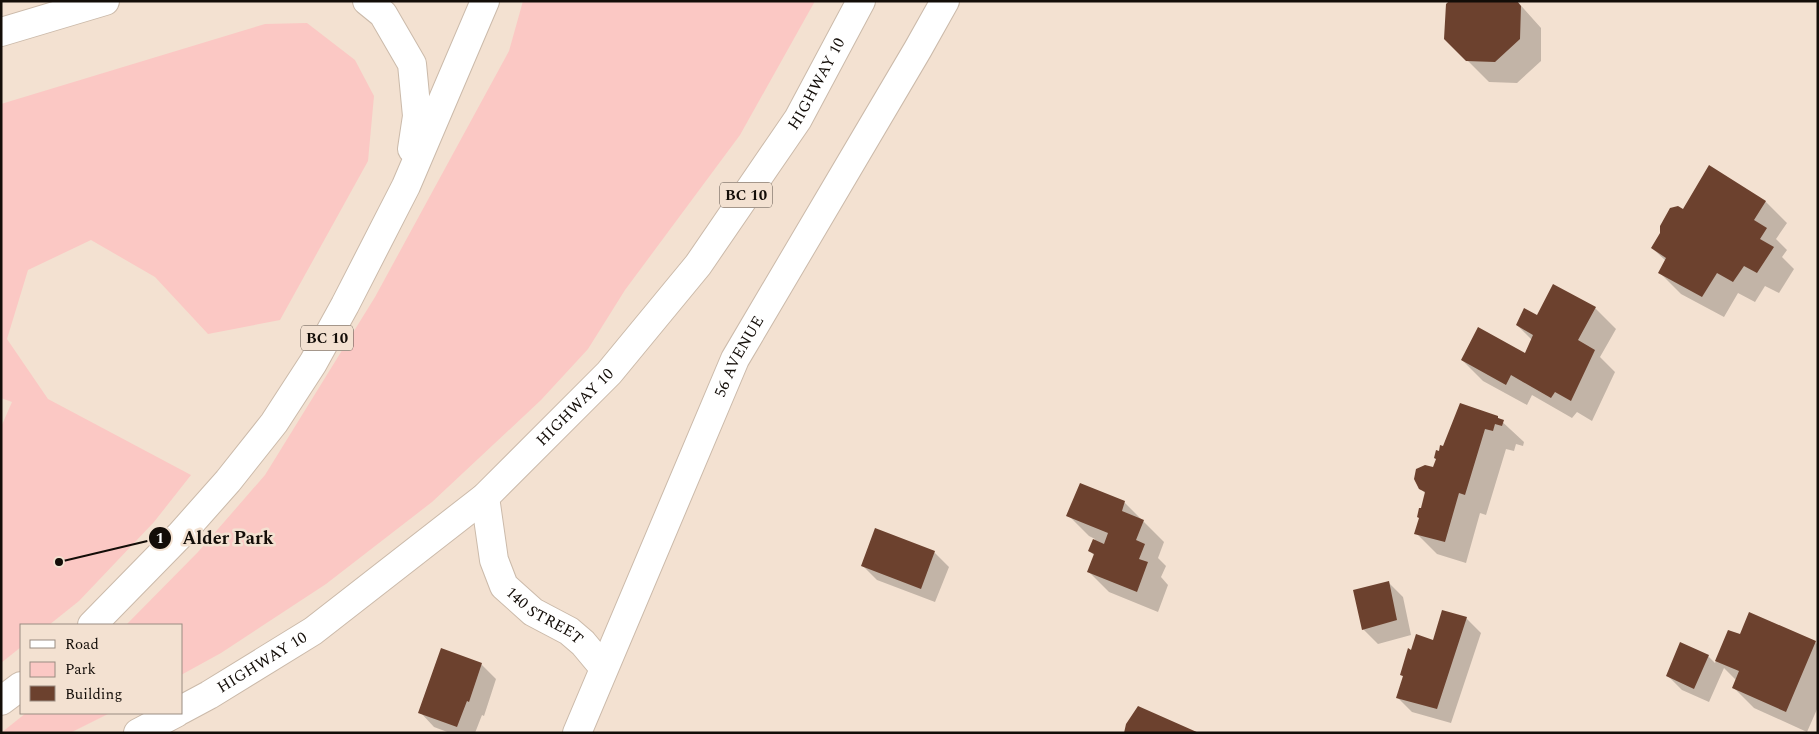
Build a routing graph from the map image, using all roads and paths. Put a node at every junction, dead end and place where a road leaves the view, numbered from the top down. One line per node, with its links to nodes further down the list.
1 (105, 1): 6 (main road)
2 (367, 1): 7 (main road)
3 (485, 1): 7 (main road, BC 10)
4 (861, 1): 8 (main road, HIGHWAY 10 / BC 10)
5 (945, 1): 10 (main road, 56 AVENUE)
6 (1, 32)
7 (406, 186): 9 (main road, BC 10)
8 (485, 497): 10 (main road, 140 STREET); 13 (main road, HIGHWAY 10 / BC 10)
9 (93, 624)
10 (603, 667): 16 (main road, 56 AVENUE)
11 (20, 687): 12 (main road)
12 (1, 701)
13 (182, 710)
14 (174, 714): 15 (main road)
15 (138, 733)
16 (576, 733)

